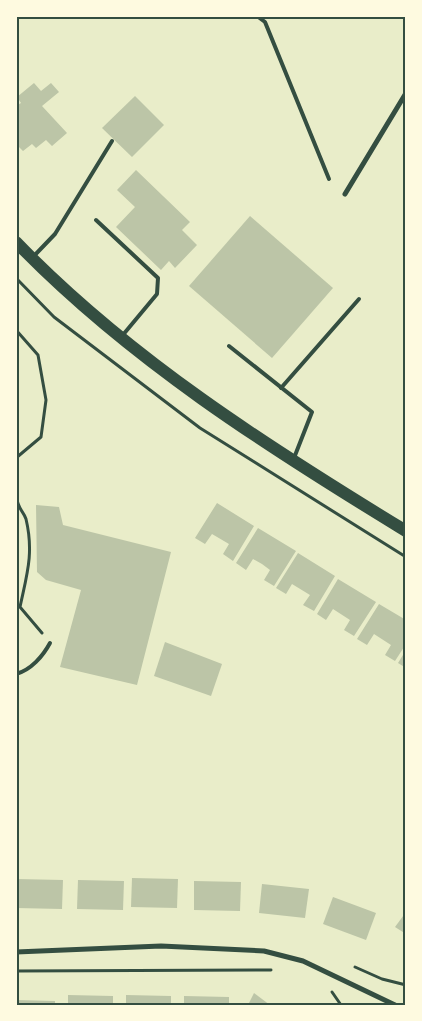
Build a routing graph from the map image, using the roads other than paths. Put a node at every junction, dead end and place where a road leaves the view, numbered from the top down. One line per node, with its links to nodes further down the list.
1 (257, 16): 4 (lane)
2 (405, 96): 5 (street)
3 (112, 141): 8 (lane)
4 (329, 179)
5 (345, 194)
6 (96, 220): 10 (lane)
7 (16, 242): 8 (main road)
8 (32, 258): 10 (main road)
9 (359, 299): 12 (lane)
10 (122, 336): 13 (main road)
11 (229, 346): 12 (lane)
12 (282, 388): 13 (lane)
13 (294, 460): 14 (main road)
14 (406, 531)
15 (50, 643): 16 (lane)
16 (16, 674)
17 (16, 952): 18 (street)
18 (395, 1005)

